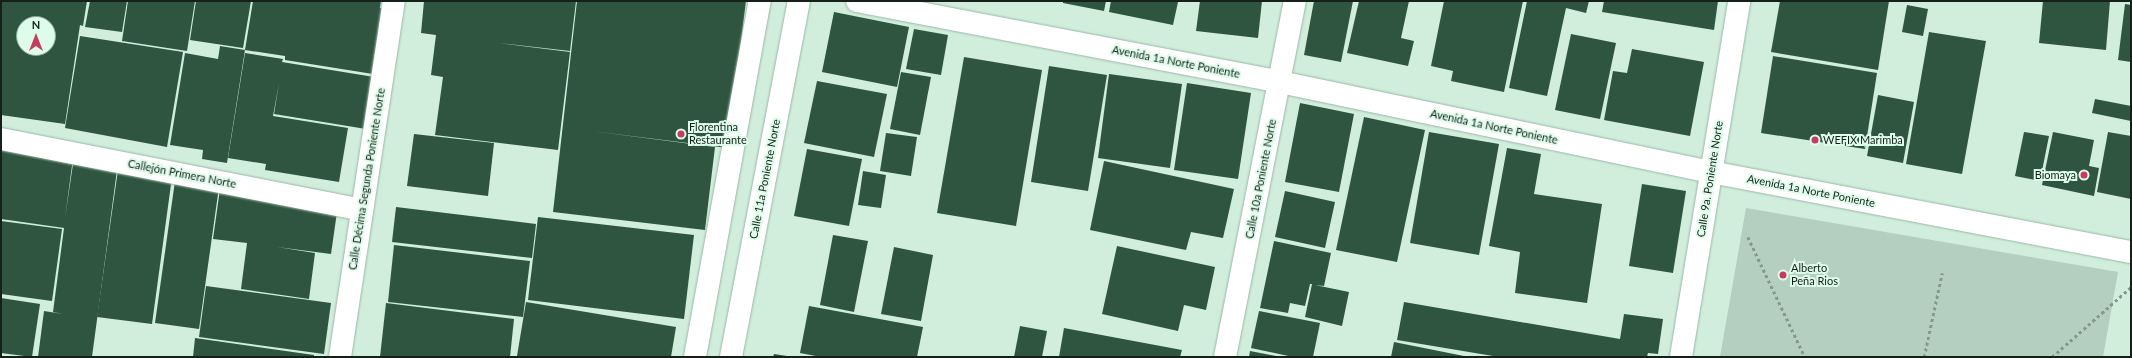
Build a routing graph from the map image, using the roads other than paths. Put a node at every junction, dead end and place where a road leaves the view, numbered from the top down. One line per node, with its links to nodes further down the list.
1 (394, 1): 10 (street, Calle Décima Segunda Poniente Norte)
2 (760, 1): 13 (street)
3 (799, 1): 14 (street, Calle 11a Poniente Norte)
4 (857, 1): 7 (street, Avenida 1a Norte Poniente)
5 (1295, 1): 7 (street, Calle 10a Poniente Norte)
6 (1739, 1): 9 (street, Calle 9a. Poniente Norte)
7 (1280, 82): 9 (street, Avenida 1a Norte Poniente); 15 (street, Calle 10a Poniente Norte)
8 (1, 139): 10 (street, Callejón Primera Norte)
9 (1711, 172): 11 (street, Avenida 1a Norte Poniente); 16 (street, Calle 9a. Poniente Norte)
10 (362, 210): 12 (street, Calle Décima Segunda Poniente Norte)
11 (2131, 252)
12 (340, 357)
13 (696, 357)
14 (731, 357)
15 (1225, 357)
16 (1681, 357)

